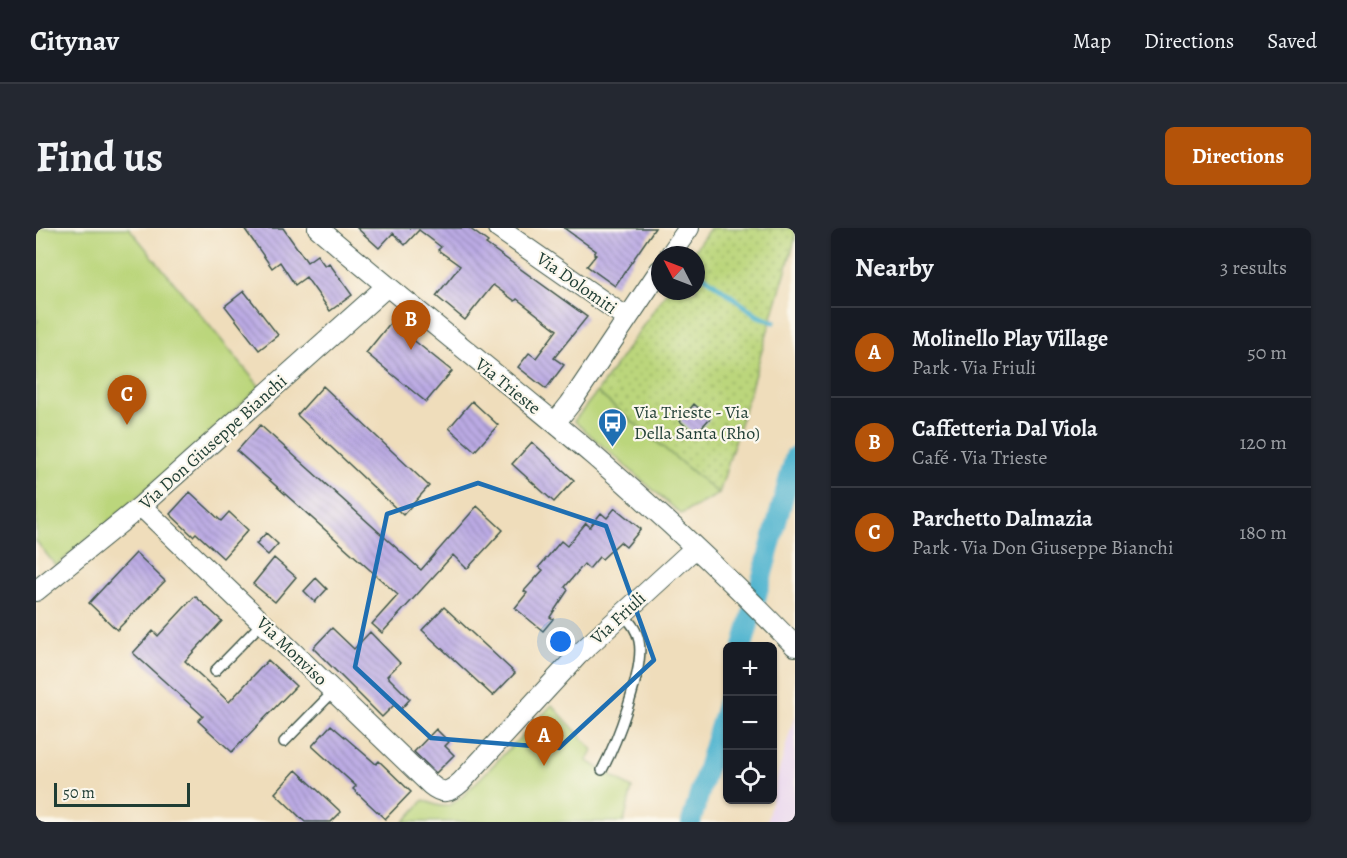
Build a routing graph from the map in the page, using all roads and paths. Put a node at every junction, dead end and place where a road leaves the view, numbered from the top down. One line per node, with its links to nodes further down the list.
1 (318, 228): 6 (street, Via Trieste)
2 (498, 228): 7 (street, Via Dolomiti)
3 (689, 228): 4 (street)
4 (676, 246)
5 (651, 283): 7 (street)
6 (386, 287): 8 (street, Via Trieste); 9 (street, Via Don Giuseppe Bianchi)
7 (627, 318): 8 (street)
8 (555, 423): 10 (street, Via Trieste)
9 (141, 506): 11 (street, Via Don Giuseppe Bianchi); 13 (street, Via Monviso)
10 (694, 548): 12 (street, Via Friuli); 14 (street, Via Trieste)
11 (36, 591)
12 (622, 613): 18 (lane); 19 (street, Via Friuli)
13 (262, 623): 15 (lane); 16 (street, Via Monviso)
14 (795, 646)
15 (215, 671)
16 (333, 692): 17 (lane); 19 (street, Via Monviso)
17 (284, 742)
18 (602, 770)
19 (445, 792)

